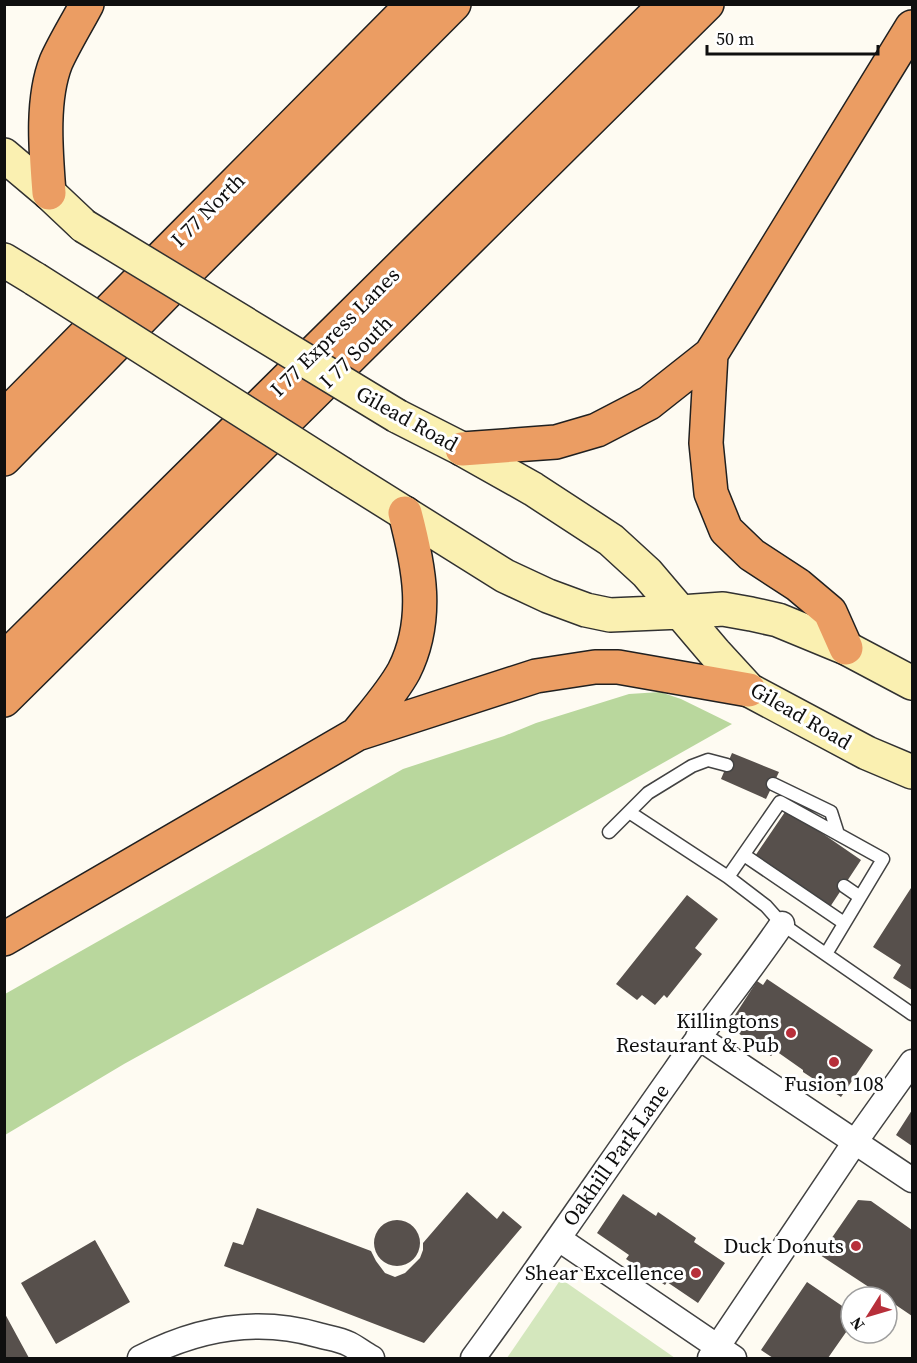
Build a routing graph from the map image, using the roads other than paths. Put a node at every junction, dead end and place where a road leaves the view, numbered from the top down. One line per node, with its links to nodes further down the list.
1 (87, 4): 8 (highway)
2 (413, 4): 11 (highway, I 77 North)
3 (454, 4): 13 (highway)
4 (666, 4): 17 (highway, I 77 Express Lanes)
5 (707, 4): 20 (highway, I 77 South)
6 (912, 27): 10 (highway)
7 (4, 155): 8 (main road, Gilead Road)
8 (49, 193): 12 (main road, Gilead Road, bridge)
9 (4, 260): 14 (main road, bridge)
10 (711, 354): 12 (highway); 16 (highway)
11 (4, 417)
12 (462, 449): 15 (main road, Gilead Road)
13 (4, 459)
14 (405, 513): 15 (main road); 21 (highway)
15 (681, 612): 16 (main road); 19 (main road, Gilead Road)
16 (846, 648): 18 (main road)
17 (4, 659)
18 (912, 683)
19 (750, 690): 21 (highway); 23 (main road, Gilead Road)
20 (4, 700)
21 (357, 734): 34 (highway)
22 (727, 765): 25 (lane)
23 (912, 772)
24 (773, 784): 27 (lane)
25 (628, 812): 26 (lane); 29 (lane)
26 (609, 832)
27 (838, 834): 28 (lane); 31 (lane)
28 (744, 855): 29 (lane); 32 (lane)
29 (728, 877): 33 (lane)
30 (844, 886): 31 (lane)
31 (860, 897): 32 (lane)
32 (844, 923): 35 (lane)
33 (782, 924): 35 (lane); 37 (street, Oakhill Park Lane)
34 (4, 939)
35 (826, 954): 36 (lane)
36 (912, 1014)
37 (698, 1037): 39 (street); 41 (street, Oakhill Park Lane)
38 (912, 1062): 39 (street)
39 (855, 1142): 40 (street); 42 (street)
40 (912, 1180)
41 (559, 1239): 42 (street); 45 (street, Oakhill Park Lane)
42 (721, 1355)
43 (140, 1359): 44 (street)
44 (372, 1359)
45 (473, 1359)

